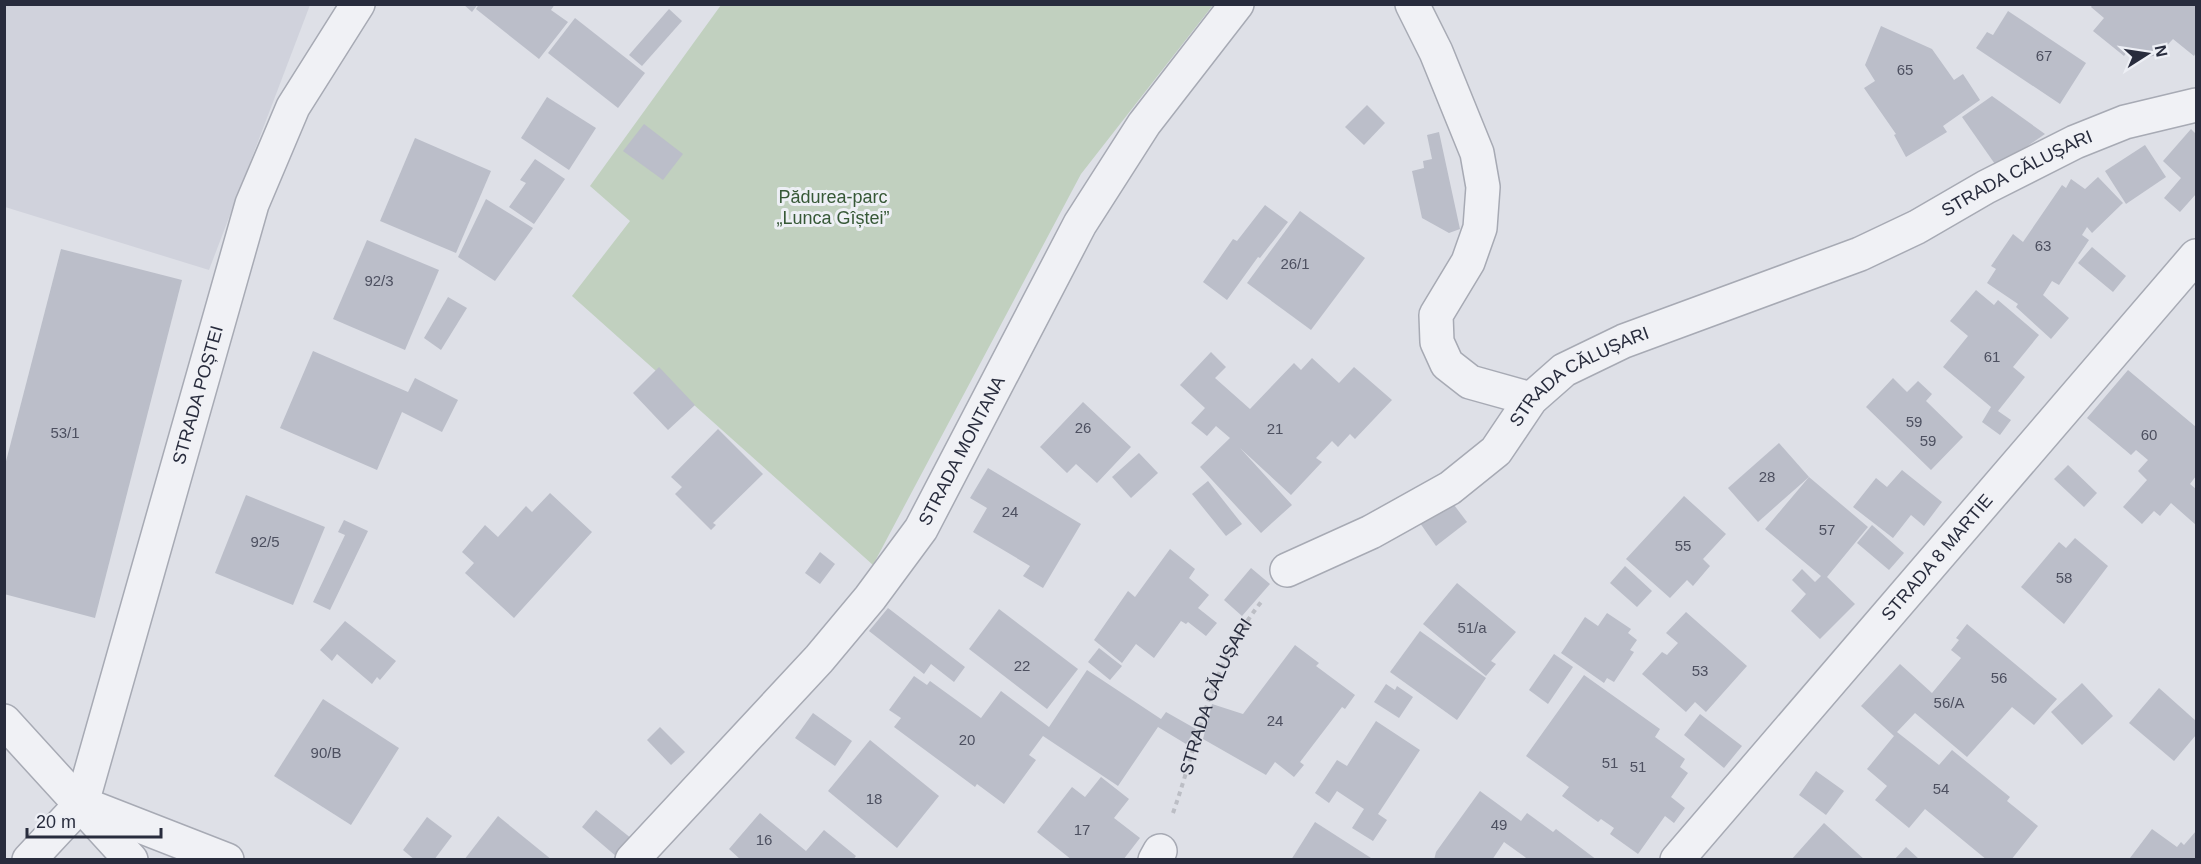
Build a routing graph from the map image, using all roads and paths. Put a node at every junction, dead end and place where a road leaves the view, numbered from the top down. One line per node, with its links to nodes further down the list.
1 (358, 4): 9 (street, STRADA POȘTEI)
2 (1237, 4): 14 (street, STRADA MONTANA)
3 (1412, 4): 6 (street)
4 (2196, 105): 6 (street, STRADA CĂLUȘARI)
5 (2196, 256): 15 (street, STRADA 8 MARTIE)
6 (1531, 399): 7 (street, STRADA CĂLUȘARI)
7 (1287, 570): 10 (path, STRADA CĂLUȘARI)
8 (4, 722): 9 (street)
9 (82, 803): 11 (street, STRADA POȘTEI); 12 (street); 13 (street)
10 (1158, 855)
11 (29, 860)
12 (131, 860)
13 (227, 860)
14 (633, 860)
15 (1677, 860)

